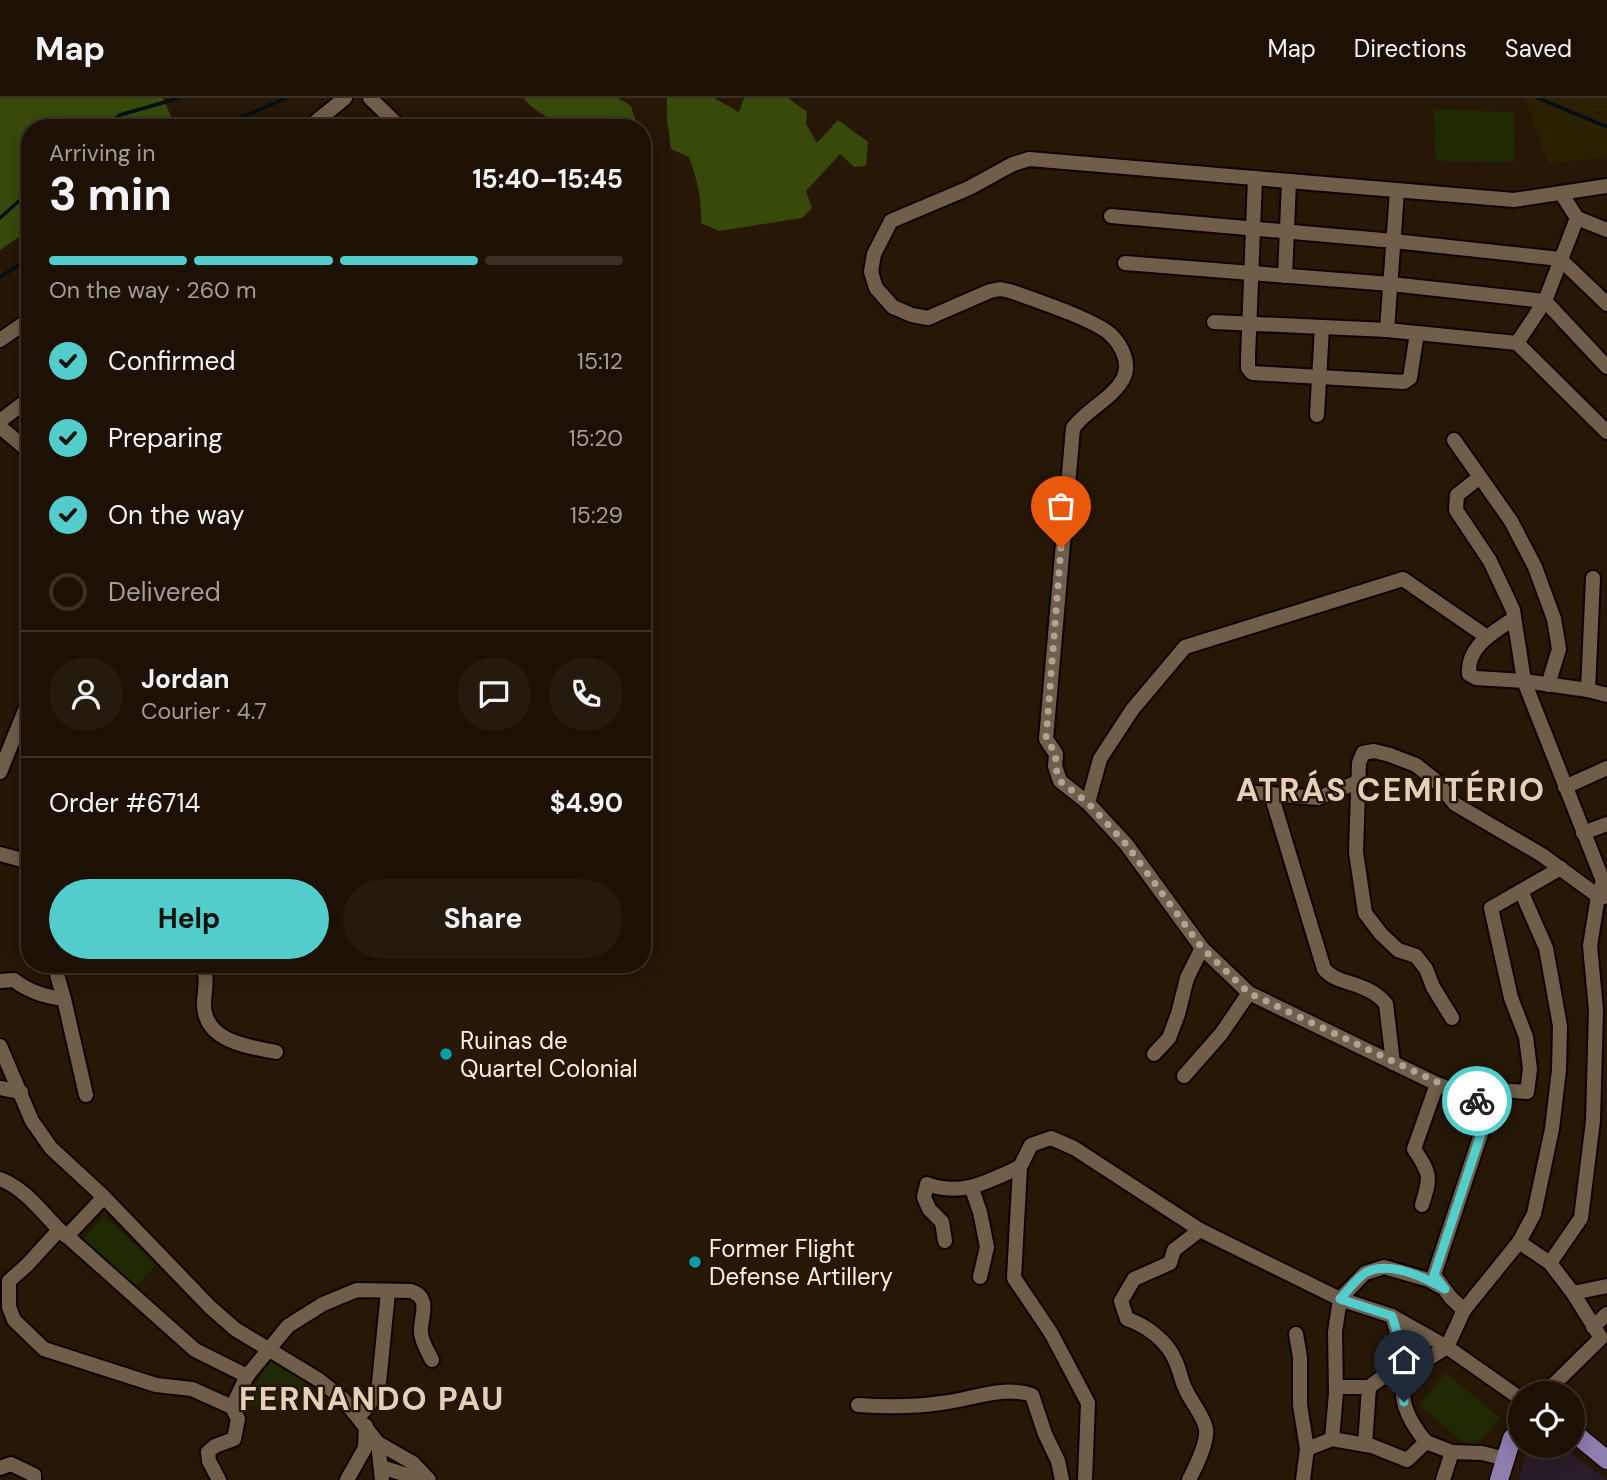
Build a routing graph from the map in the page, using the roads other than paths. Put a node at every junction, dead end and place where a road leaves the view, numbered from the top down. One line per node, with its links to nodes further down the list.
1 (345, 98): 3 (street)
2 (370, 98): 4 (street)
3 (319, 119)
4 (391, 119)
5 (1255, 178): 6 (street); 12 (street); 55 (street)
6 (1289, 182): 8 (street); 14 (street)
7 (1607, 186): 9 (street)
8 (1397, 191): 9 (street); 15 (street)
9 (1561, 193): 11 (street)
10 (1111, 216): 12 (street)
11 (1577, 218): 13 (street); 16 (street)
12 (1253, 229): 14 (street); 18 (street)
13 (1607, 230)
14 (1287, 232): 15 (street); 19 (street)
15 (1394, 241): 16 (street); 20 (street)
16 (1560, 258): 21 (street); 22 (street)
17 (1125, 263): 18 (street)
18 (1252, 273): 19 (street); 24 (street)
19 (1285, 276): 20 (street)
20 (1391, 284): 21 (street); 27 (street)
21 (1545, 301): 30 (street); 31 (street)
22 (1607, 304)
23 (1214, 322): 24 (street)
24 (1249, 323): 26 (street); 32 (street)
25 (21, 325): 29 (street)
26 (1322, 327): 27 (street); 32 (street)
27 (1387, 330): 28 (street)
28 (1417, 333): 30 (street); 32 (street)
29 (0, 340)
30 (1517, 343): 37 (street)
31 (1607, 367)
32 (1319, 378): 34 (street)
33 (21, 405): 35 (street)
34 (1317, 415)
35 (0, 421)
36 (0, 427): 39 (street)
37 (1607, 432)
38 (1454, 440): 40 (street)
39 (21, 444)
40 (1480, 477): 42 (street); 45 (street)
41 (1593, 578): 46 (street)
42 (1513, 619): 43 (street); 44 (street)
43 (1487, 637): 44 (street); 55 (street)
44 (1524, 681): 45 (street); 52 (street)
45 (1548, 685): 46 (street)
46 (1588, 690): 47 (street)
47 (1607, 695)
48 (21, 720): 50 (street)
49 (1607, 768): 52 (street)
50 (0, 772)
51 (1360, 781): 54 (street); 60 (street); 70 (street)
52 (1565, 787): 57 (street)
53 (1245, 792): 54 (street)
54 (1271, 794): 74 (street)
55 (1088, 803): 64 (street)
56 (1607, 824): 57 (street)
57 (1583, 832): 61 (street)
58 (0, 854): 59 (street)
59 (21, 860)
60 (1561, 868): 62 (street); 63 (street)
61 (1605, 881): 63 (street)
62 (1521, 891): 80 (street); 89 (street)
63 (1602, 897): 90 (street)
64 (1202, 948): 68 (street); 73 (street)
65 (57, 973): 69 (street)
66 (204, 973): 72 (street)
67 (0, 981): 69 (street)
68 (1249, 993): 74 (street); 75 (street)
69 (64, 999): 79 (street)
70 (1452, 1018)
71 (0, 1046): 78 (street)
72 (276, 1052)
73 (1154, 1054)
74 (1393, 1063): 76 (street)
75 (1184, 1076)
76 (1437, 1084): 80 (street); 85 (street)
77 (0, 1088): 78 (street)
78 (21, 1093): 84 (street)
79 (86, 1095)
80 (1484, 1125): 94 (street)
81 (1020, 1167): 83 (street); 86 (street); 133 (street)
82 (0, 1179): 87 (street)
83 (972, 1189): 88 (street); 91 (street)
84 (104, 1198): 87 (street); 103 (street)
85 (1422, 1205)
86 (1200, 1230): 97 (street); 134 (street)
87 (63, 1233): 92 (street); 106 (street)
88 (945, 1241)
89 (1519, 1242): 90 (street); 98 (street)
90 (1550, 1264): 96 (street)
91 (980, 1277)
92 (4, 1278): 112 (street)
93 (1607, 1286): 96 (street)
94 (1445, 1289): 97 (street); 98 (street)
95 (388, 1292): 103 (street); 104 (street); 113 (street)
96 (1573, 1293): 100 (street)
97 (1340, 1299): 99 (street); 108 (street)
98 (1464, 1310): 102 (street)
99 (1392, 1316): 102 (street); 105 (street)
100 (1602, 1321): 107 (street)
101 (1296, 1334): 119 (street)
102 (1447, 1347): 105 (street); 110 (street)
103 (270, 1348): 106 (street); 113 (street)
104 (432, 1360)
105 (1408, 1368): 109 (street); 115 (street)
106 (247, 1376): 112 (street)
107 (1557, 1381)
108 (1336, 1387): 109 (street); 114 (street)
109 (1369, 1387): 118 (street)
110 (1508, 1390)
111 (859, 1405): 132 (street)
112 (232, 1407): 128 (street)
113 (362, 1422): 117 (street); 129 (street)
114 (1332, 1439): 118 (street); 119 (street)
115 (1426, 1442): 118 (street); 120 (street)
116 (1585, 1442): 123 (main road)
117 (378, 1443): 125 (street); 131 (street)
118 (1365, 1445)
119 (1307, 1449): 135 (street)
120 (1452, 1452): 122 (street); 136 (street)
121 (1508, 1452): 122 (main road)
122 (1506, 1459): 137 (main road)
123 (1607, 1460)
124 (0, 1468): 127 (street)
125 (382, 1474): 126 (street)
126 (419, 1478): 130 (street)
127 (34, 1480)
128 (219, 1480)
129 (346, 1480)
130 (395, 1480)
131 (429, 1480)
132 (1062, 1480)
133 (1085, 1480)
134 (1189, 1480)
135 (1303, 1480)
136 (1443, 1480)
137 (1499, 1480)

